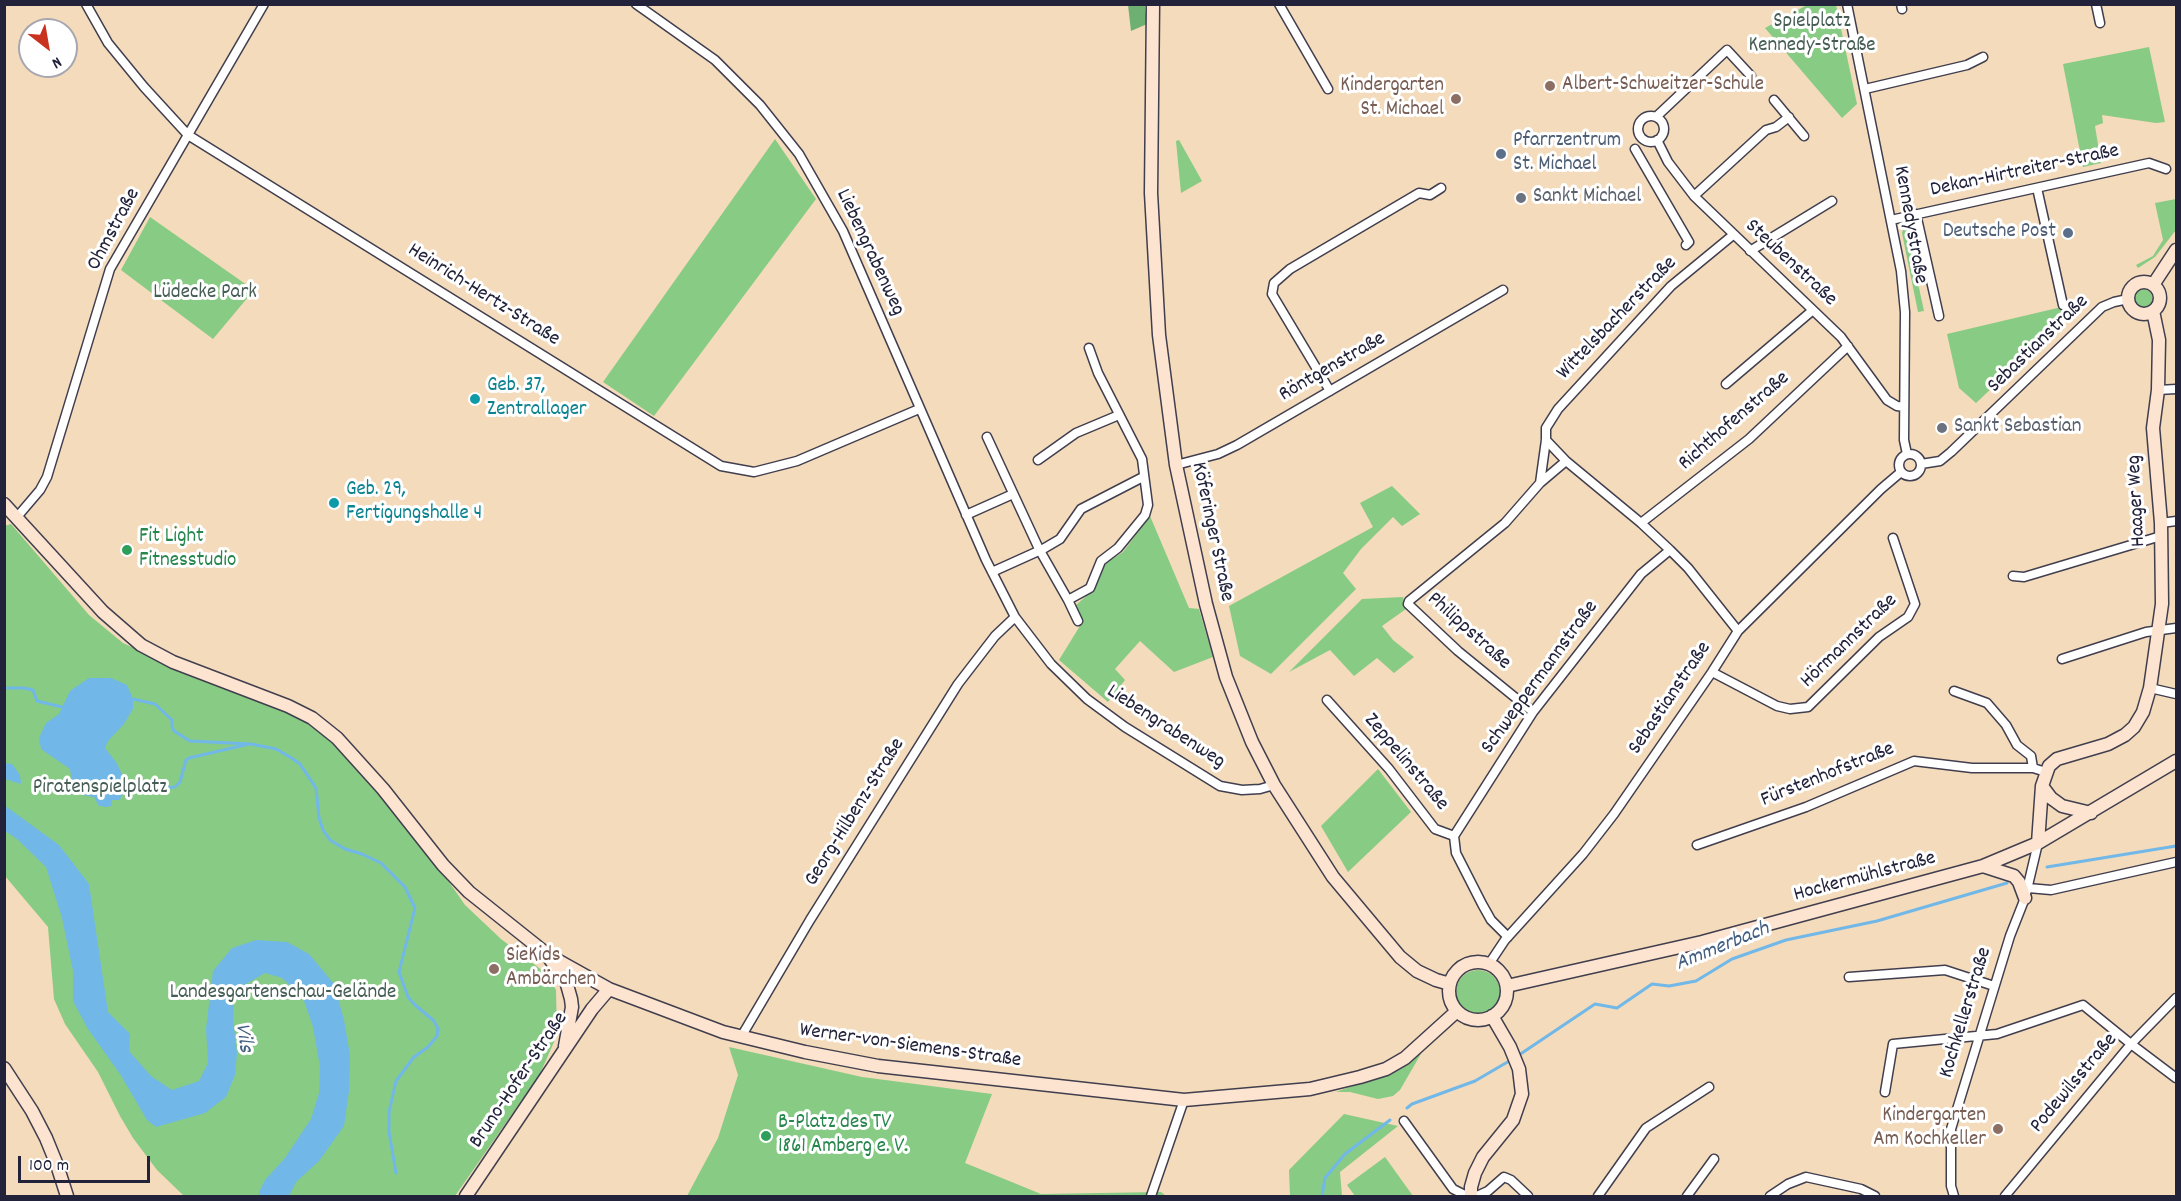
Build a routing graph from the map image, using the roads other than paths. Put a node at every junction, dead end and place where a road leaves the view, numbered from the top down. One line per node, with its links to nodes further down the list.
1 (86, 4): 16 (street, Heinrich-Hertz-Straße)
2 (264, 4): 16 (street, Ohmstraße)
3 (636, 4): 45 (street, Liebengrabenweg)
4 (1153, 4): 53 (street, Köferinger Straße)
5 (1279, 4): 11 (street)
6 (1847, 4): 12 (street, Kennedystraße)
7 (2096, 4): 8 (street)
8 (2100, 23)
9 (1983, 57): 12 (street)
10 (1751, 76): 14 (street)
11 (1328, 89)
12 (1865, 89): 26 (street, Kennedystraße)
13 (1774, 100): 15 (street)
14 (1656, 117): 18 (street); 18 (street)
15 (1789, 117): 17 (street); 23 (street)
16 (188, 135): 45 (street, Heinrich-Hertz-Straße); 60 (street, Ohmstraße)
17 (1804, 136)
18 (1657, 140): 23 (street, Steubenstraße)
19 (1635, 149): 28 (street)
20 (2166, 169): 22 (street, Dekan-Hirtreiter-Straße)
21 (1441, 188): 43 (street)
22 (2037, 188): 25 (street, Dekan-Hirtreiter-Straße); 34 (street)
23 (1694, 196): 27 (street, Steubenstraße)
24 (1832, 201): 30 (street)
25 (1916, 214): 26 (street, Dekan-Hirtreiter-Straße); 37 (street)
26 (1891, 220): 44 (street, Kennedystraße)
27 (1733, 235): 30 (street, Steubenstraße); 48 (street, Wittelsbacherstraße)
28 (1686, 245)
29 (2176, 250): 31 (street)
30 (1750, 251): 35 (street, Steubenstraße)
31 (2153, 285): 33 (street); 36 (street)
32 (1503, 290): 43 (street, Röntgenstraße)
33 (2128, 299): 36 (street); 52 (street, Sebastianstraße)
34 (2063, 305)
35 (1813, 310): 38 (street, Steubenstraße); 40 (street)
36 (2153, 311): 42 (street, Haager Weg)
37 (1939, 316)
38 (1848, 346): 44 (street, Steubenstraße); 62 (street, Richthofenstraße)
39 (1089, 348): 46 (street)
40 (1726, 384)
41 (2176, 389): 42 (street)
42 (2158, 390): 63 (street, Haager Weg)
43 (1330, 391): 53 (street, Röntgenstraße)
44 (1904, 407): 49 (street, Kennedystraße)
45 (919, 409): 59 (street, Liebengrabenweg)
46 (1119, 415): 50 (street); 55 (street)
47 (987, 437): 57 (street)
48 (1546, 440): 51 (street); 56 (street, Wittelsbacherstraße)
49 (1907, 454): 52 (street); 54 (street)
50 (1038, 460)
51 (1566, 461): 56 (street); 62 (street)
52 (1921, 464): 54 (street)
53 (1176, 465): 84 (street, Köferinger Straße)
54 (1901, 472): 73 (street, Sebastianstraße)
55 (1143, 477): 65 (street); 69 (street)
56 (1540, 483): 81 (street, Philippstraße)
57 (1012, 494): 59 (street); 65 (street)
58 (6, 502): 60 (street, Werner-von-Siemens-Straße)
59 (966, 515): 67 (street, Liebengrabenweg)
60 (17, 517): 94 (street, Werner-von-Siemens-Straße)
61 (2176, 521): 63 (street)
62 (1641, 523): 66 (street)
63 (2161, 530): 68 (street); 74 (street, Haager Weg)
64 (1893, 538): 76 (street, Hörmannstraße)
65 (1039, 549): 67 (street); 69 (street)
66 (1670, 550): 73 (street); 81 (street, Schweppermannstraße)
67 (992, 572): 70 (street, Liebengrabenweg)
68 (2013, 576)
69 (1068, 600): 71 (street)
70 (1015, 617): 84 (street, Liebengrabenweg); 104 (street, Georg-Hilbenz-Straße)
71 (1078, 621)
72 (2176, 628): 74 (street)
73 (1738, 631): 76 (street, Sebastianstraße)
74 (2158, 632): 75 (street); 77 (street, Haager Weg)
75 (2062, 659)
76 (1712, 672): 93 (street, Sebastianstraße)
77 (2150, 688): 79 (street); 83 (street, Haager Weg)
78 (1954, 691): 83 (street)
79 (2176, 694)
80 (1327, 700): 87 (street, Zeppelinstraße)
81 (1533, 712): 87 (street, Schweppermannstraße)
82 (2176, 761): 86 (street, Hockermühlstraße)
83 (2039, 770): 85 (street); 89 (street, Fürstenhofstraße)
84 (1274, 785): 97 (street, Köferinger Straße)
85 (2042, 786): 86 (street); 88 (street)
86 (2091, 813): 88 (street, Hockermühlstraße)
87 (1454, 836): 93 (street, Zeppelinstraße)
88 (2038, 843): 91 (street, Hockermühlstraße); 92 (street, Kochkellerstraße)
89 (1697, 845)
90 (2176, 862): 92 (street)
91 (1983, 866): 92 (street); 98 (street, Hockermühlstraße)
92 (2027, 893): 99 (street, Kochkellerstraße)
93 (1508, 937): 95 (street, Sebastianstraße)
94 (548, 955): 100 (street, Werner-von-Siemens-Straße); 107 (street)
95 (1489, 964): 97 (street); 98 (street)
96 (1850, 977): 99 (street)
97 (1450, 984): 102 (street)
98 (1506, 986): 103 (street)
99 (1994, 986): 105 (street, Kochkellerstraße)
100 (609, 989): 104 (street, Werner-von-Siemens-Straße); 107 (street, Bruno-Hofer-Straße)
101 (2176, 998): 106 (street, Podewilsstraße)
102 (1457, 1011): 103 (street); 112 (street, Werner-von-Siemens-Straße)
103 (1492, 1016): 115 (street)
104 (741, 1037): 112 (street, Werner-von-Siemens-Straße)
105 (1978, 1037): 106 (street); 111 (street); 124 (street, Kochkellerstraße)
106 (2131, 1044): 109 (street); 125 (street, Podewilsstraße)
107 (564, 1053): 117 (street, Bruno-Hofer-Straße)
108 (4, 1068): 116 (street)
109 (2176, 1078)
110 (1709, 1087): 120 (street)
111 (1885, 1092)
112 (1184, 1100): 118 (street)
113 (1404, 1121): 115 (street)
114 (1714, 1159): 121 (street)
115 (1471, 1196): 119 (street)
116 (67, 1197)
117 (465, 1197)
118 (1152, 1197)
119 (1528, 1197)
120 (1598, 1197)
121 (1687, 1197)
122 (1770, 1197): 123 (street)
123 (1875, 1197)
124 (1954, 1197)
125 (2005, 1197)

